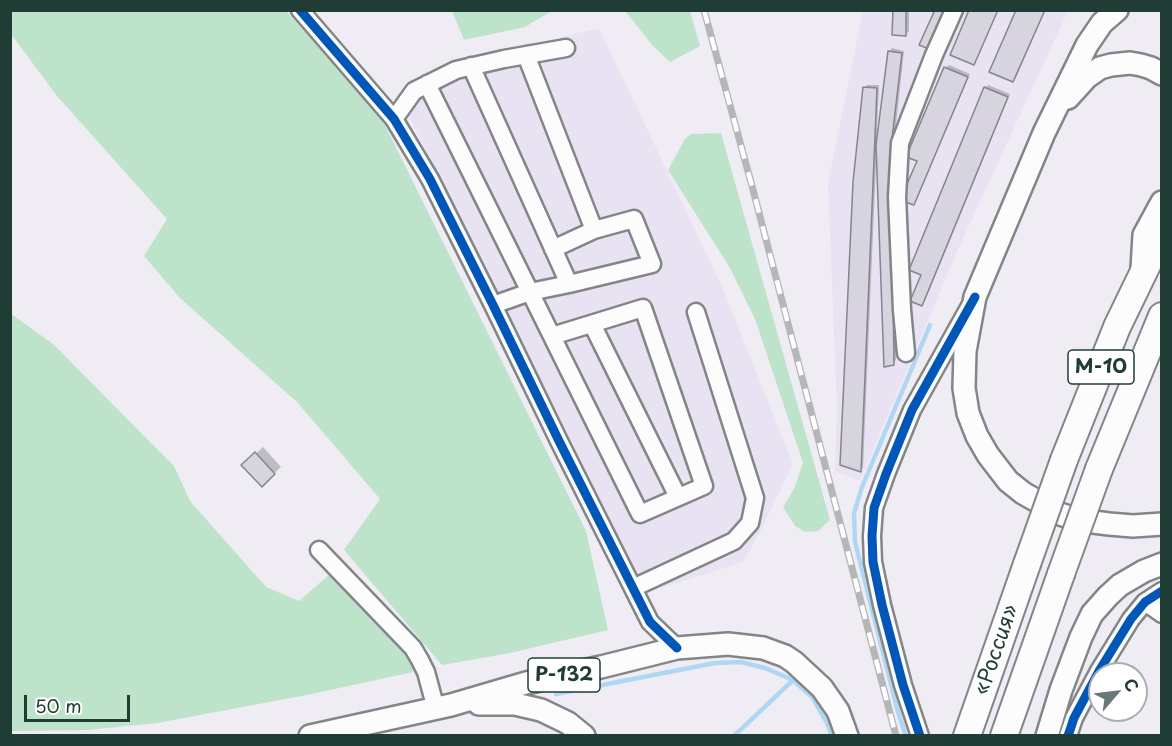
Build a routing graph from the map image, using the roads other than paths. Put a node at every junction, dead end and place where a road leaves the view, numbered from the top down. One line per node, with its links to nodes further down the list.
1 (300, 10): 9 (street)
2 (954, 10): 24 (street)
3 (1117, 10): 10 (main road)
4 (566, 48): 5 (street)
5 (526, 55): 6 (street); 12 (street)
6 (471, 66): 8 (street); 14 (street)
7 (1161, 74): 10 (main road)
8 (427, 84): 9 (street); 17 (street)
9 (394, 119): 19 (street)
10 (1044, 133): 18 (main road)
11 (1161, 202): 15 (main road)
12 (594, 230): 14 (street); 16 (street)
13 (1161, 234): 15 (highway, М-10)
14 (553, 249): 16 (street)
15 (1142, 275): 39 (highway, «Россия» / М-10, bridge)
16 (569, 284): 17 (street)
17 (530, 292): 19 (street); 23 (street)
18 (975, 297): 26 (main road); 38 (street)
19 (493, 305): 29 (street)
20 (696, 312): 29 (street)
21 (1161, 316): 40 (highway, «Россия» / М-10, bridge)
22 (592, 324): 23 (street); 25 (street); 25 (street)
23 (552, 336): 25 (street)
24 (906, 353)
25 (678, 497)
26 (1161, 524)
27 (319, 550): 34 (street)
28 (1161, 564): 41 (main road)
29 (633, 588): 33 (street)
30 (1161, 591): 31 (street)
31 (1144, 602): 32 (street); 42 (street)
32 (1161, 614)
33 (677, 648): 34 (main road, Р-132); 37 (main road)
34 (444, 707): 35 (main road, Р-132); 36 (main road)
35 (310, 735)
36 (585, 735)
37 (848, 735)
38 (920, 735)
39 (967, 735)
40 (1005, 735)
41 (1047, 735)
42 (1068, 735)

